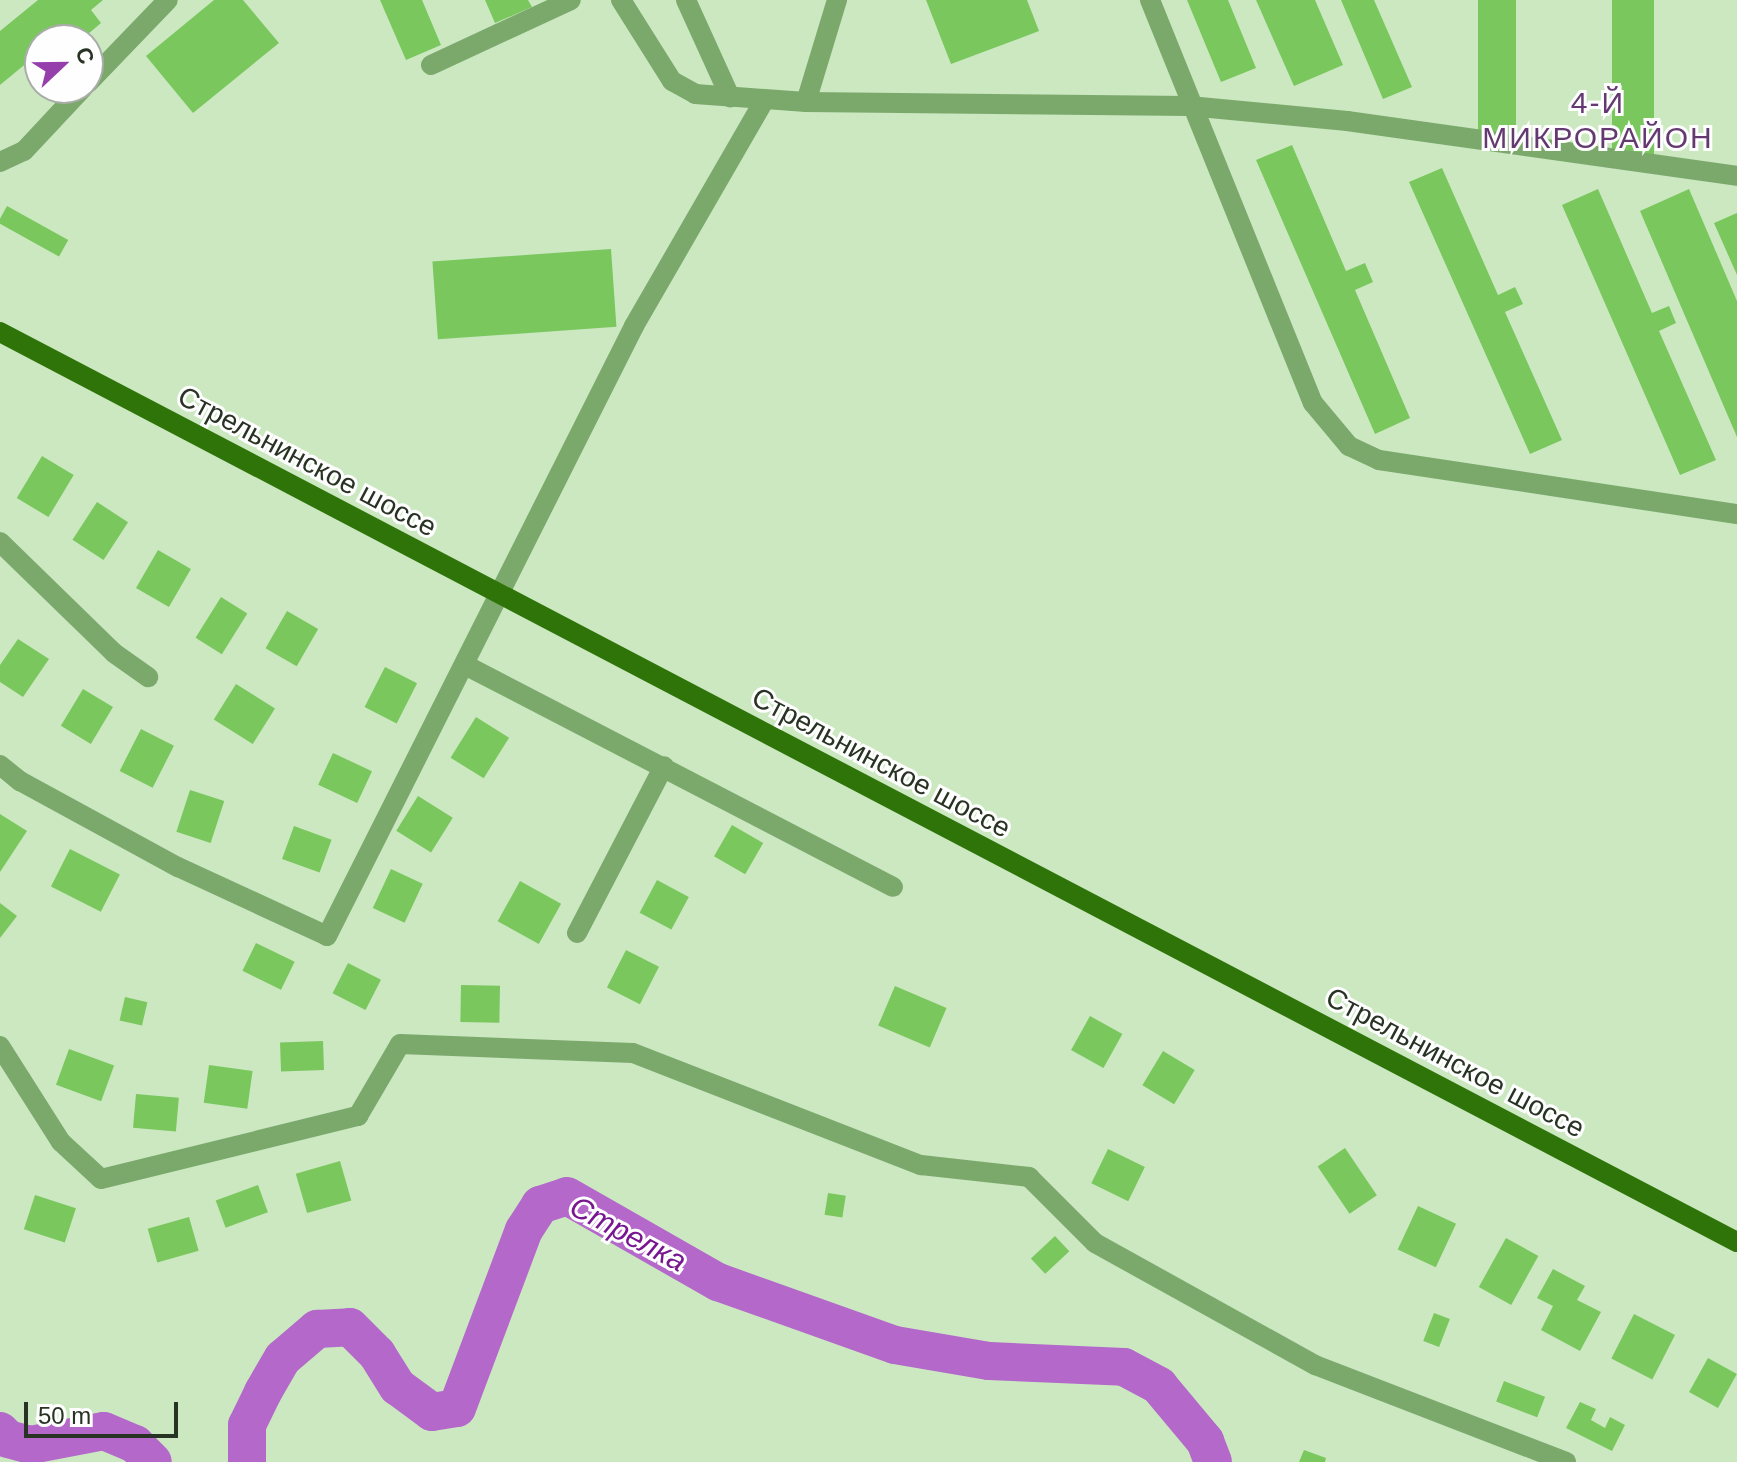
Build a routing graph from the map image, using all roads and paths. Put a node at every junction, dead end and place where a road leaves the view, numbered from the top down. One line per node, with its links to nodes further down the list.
1 (168, 0): 8 (street)
2 (571, 0): 7 (street)
3 (621, 0): 9 (street)
4 (686, 0): 9 (street)
5 (837, 0): 11 (street)
6 (1150, 0): 13 (street)
7 (431, 65)
8 (104, 66)
9 (730, 97): 10 (street)
10 (764, 101): 11 (street); 19 (street)
11 (806, 102): 13 (street)
12 (68, 104): 14 (street)
13 (1189, 106): 15 (street); 17 (street)
14 (0, 162)
15 (1737, 176)
16 (0, 332): 19 (main road, Стрельнинское шоссе)
17 (1737, 514)
18 (0, 542): 21 (street)
19 (500, 596): 20 (street); 27 (main road, Стрельнинское шоссе)
20 (465, 665): 22 (street); 23 (street)
21 (148, 677)
22 (0, 765)
23 (664, 766): 24 (street); 25 (street)
24 (893, 887)
25 (577, 933)
26 (0, 1046): 28 (street)
27 (1737, 1242)
28 (1566, 1462)

